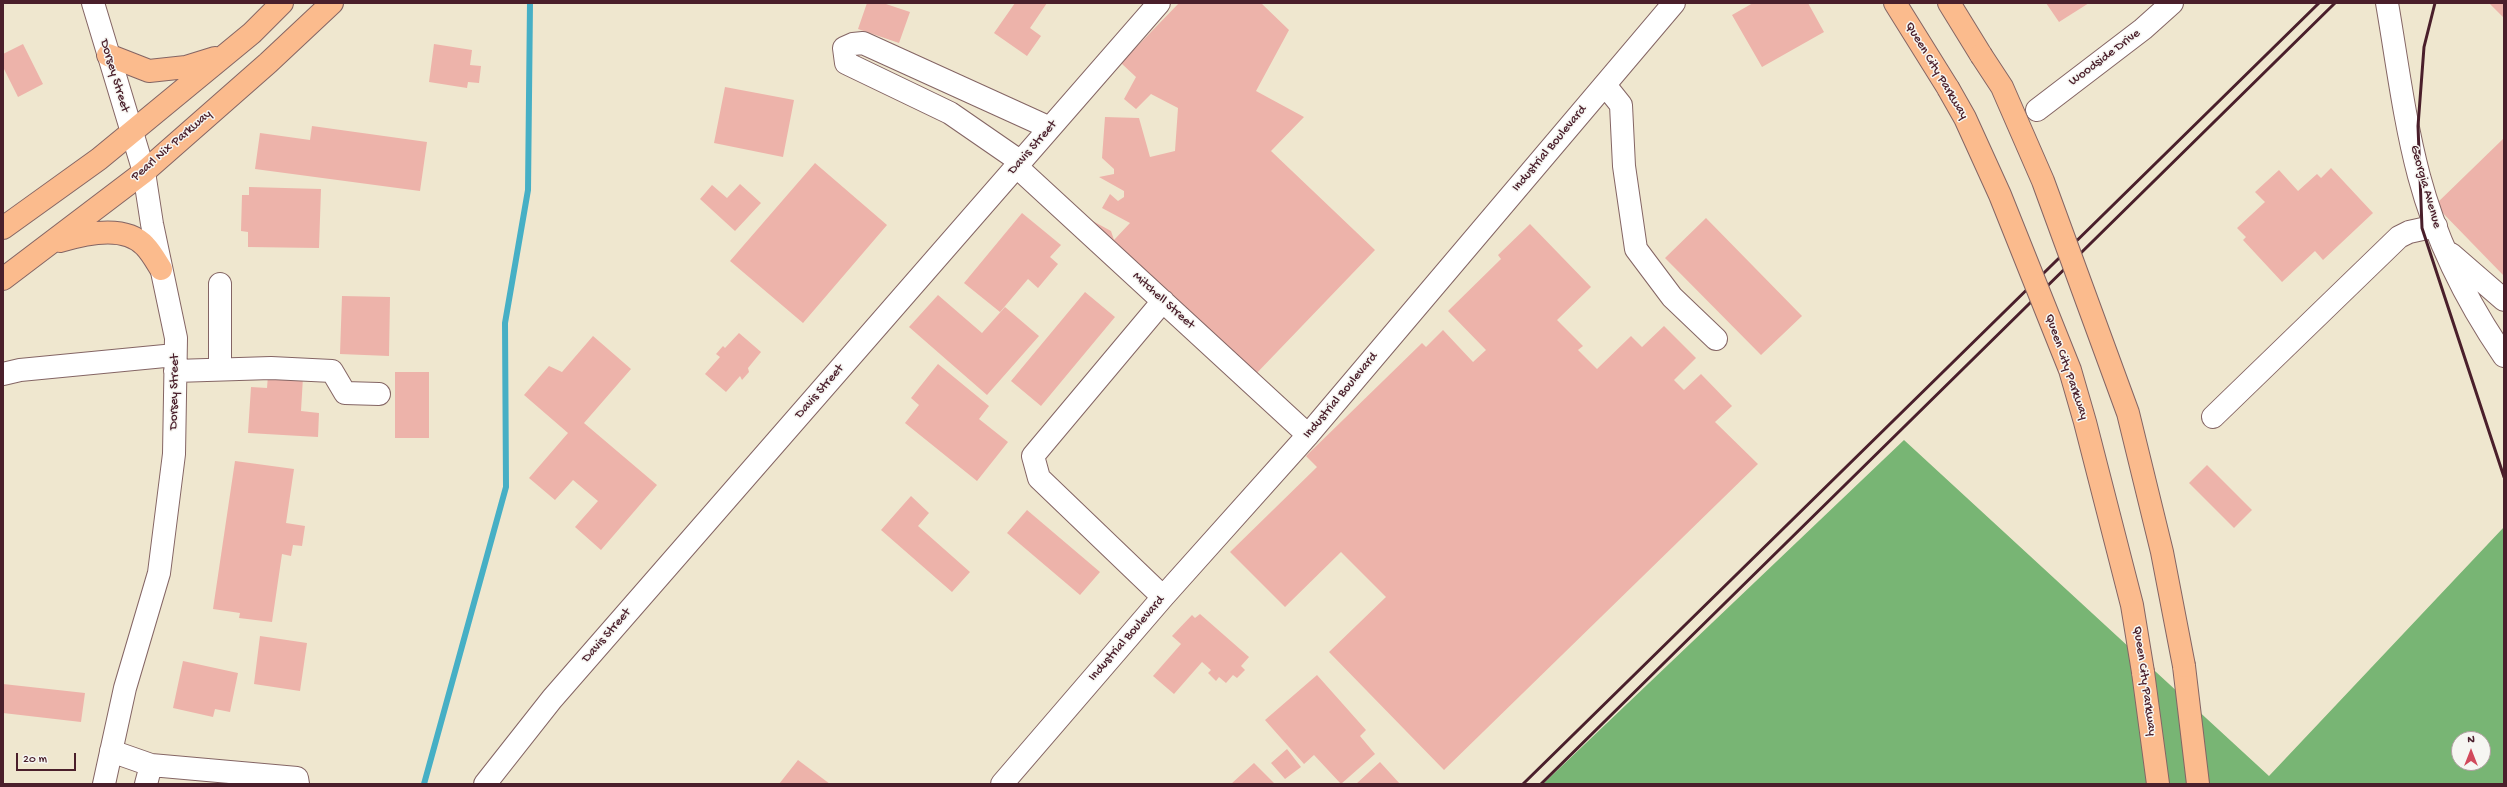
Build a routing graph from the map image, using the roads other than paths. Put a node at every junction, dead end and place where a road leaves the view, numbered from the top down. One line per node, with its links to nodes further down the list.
1 (93, 3): 10 (street, Dorsey Street)
2 (282, 3): 11 (main road)
3 (332, 3): 17 (main road, Pearl Nix Parkway)
4 (1159, 3): 14 (street, Davis Street)
5 (1674, 3): 12 (street, Industrial Boulevard)
6 (1895, 3): 42 (main road, Queen City Parkway, bridge)
7 (1950, 3): 43 (main road, bridge)
8 (2172, 3): 13 (street, Woodside Drive)
9 (2387, 3): 18 (street, Georgia Avenue)
10 (108, 55): 11 (main road); 15 (street, Dorsey Street)
11 (225, 55): 15 (main road)
12 (1605, 85): 27 (street); 34 (street, Industrial Boulevard)
13 (2036, 110)
14 (1050, 128): 16 (street, Davis Street); 16 (street, Mitchell Street)
15 (132, 132): 17 (street, Dorsey Street); 19 (main road)
16 (1019, 165): 26 (street, Mitchell Street); 40 (street, Davis Street)
17 (144, 172): 20 (main road, Pearl Nix Parkway); 22 (street, Dorsey Street)
18 (2436, 226): 21 (street, Georgia Avenue); 33 (street)
19 (3, 228)
20 (47, 246): 22 (main road); 23 (main road, Pearl Nix Parkway)
21 (2444, 248): 25 (street); 28 (street, Georgia Avenue)
22 (161, 268): 29 (street, Dorsey Street)
23 (3, 279)
24 (220, 284): 30 (street)
25 (2504, 300)
26 (1163, 301): 34 (street, Mitchell Street); 35 (street)
27 (1716, 339)
28 (2504, 356)
29 (175, 363): 30 (street); 31 (street); 36 (street, Dorsey Street)
30 (220, 369): 32 (street)
31 (3, 374)
32 (379, 394)
33 (2213, 416)
34 (1308, 434): 35 (street, Industrial Boulevard)
35 (1163, 596): 41 (street, Industrial Boulevard)
36 (111, 750): 37 (street); 38 (street, Dorsey Street)
37 (148, 775): 39 (street)
38 (104, 784)
39 (298, 784)
40 (485, 784)
41 (1002, 784)
42 (2158, 784)
43 (2198, 784)

